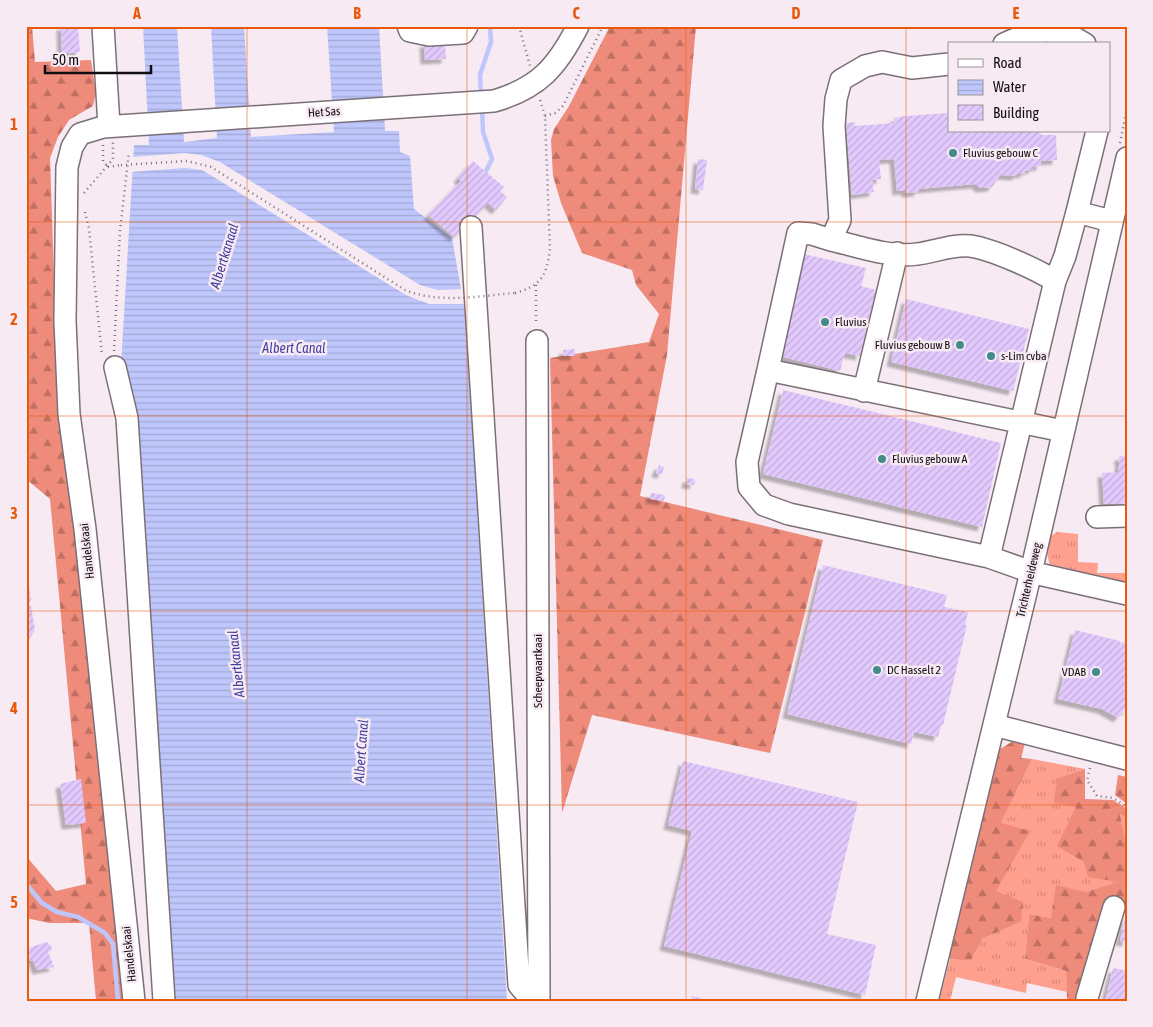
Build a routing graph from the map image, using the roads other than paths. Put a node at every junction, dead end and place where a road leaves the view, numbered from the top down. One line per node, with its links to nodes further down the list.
1 (103, 26): 8 (street)
2 (408, 26): 3 (street)
3 (466, 26)
4 (578, 26): 8 (street, Het Sas)
5 (1009, 42): 6 (street)
6 (1081, 42)
7 (948, 64): 14 (street)
8 (118, 126): 32 (street, Handelskaai)
9 (1097, 132): 11 (street)
10 (1125, 169): 12 (street, Trichterheideweg)
11 (1077, 212): 12 (street); 16 (street)
12 (1111, 221): 22 (street, Trichterheideweg)
13 (470, 227): 34 (street)
14 (831, 240): 15 (street); 18 (street)
15 (897, 254): 16 (street); 20 (street)
16 (1055, 281): 21 (street)
17 (537, 341): 35 (street, Scheepvaartkaai)
18 (768, 370): 20 (street); 25 (street)
19 (116, 372): 33 (street)
20 (864, 391): 21 (street)
21 (1020, 422): 22 (street); 25 (street)
22 (1063, 430): 26 (street, Trichterheideweg)
23 (1127, 516): 24 (street)
24 (1097, 517)
25 (989, 557): 26 (street)
26 (1031, 572): 27 (street); 28 (street, Trichterheideweg)
27 (1127, 594)
28 (994, 726): 29 (street); 36 (street, Trichterheideweg)
29 (1127, 759)
30 (1114, 908): 31 (street)
31 (1087, 998)
32 (134, 1001)
33 (164, 1001)
34 (533, 1001)
35 (539, 1001)
36 (927, 1001)

